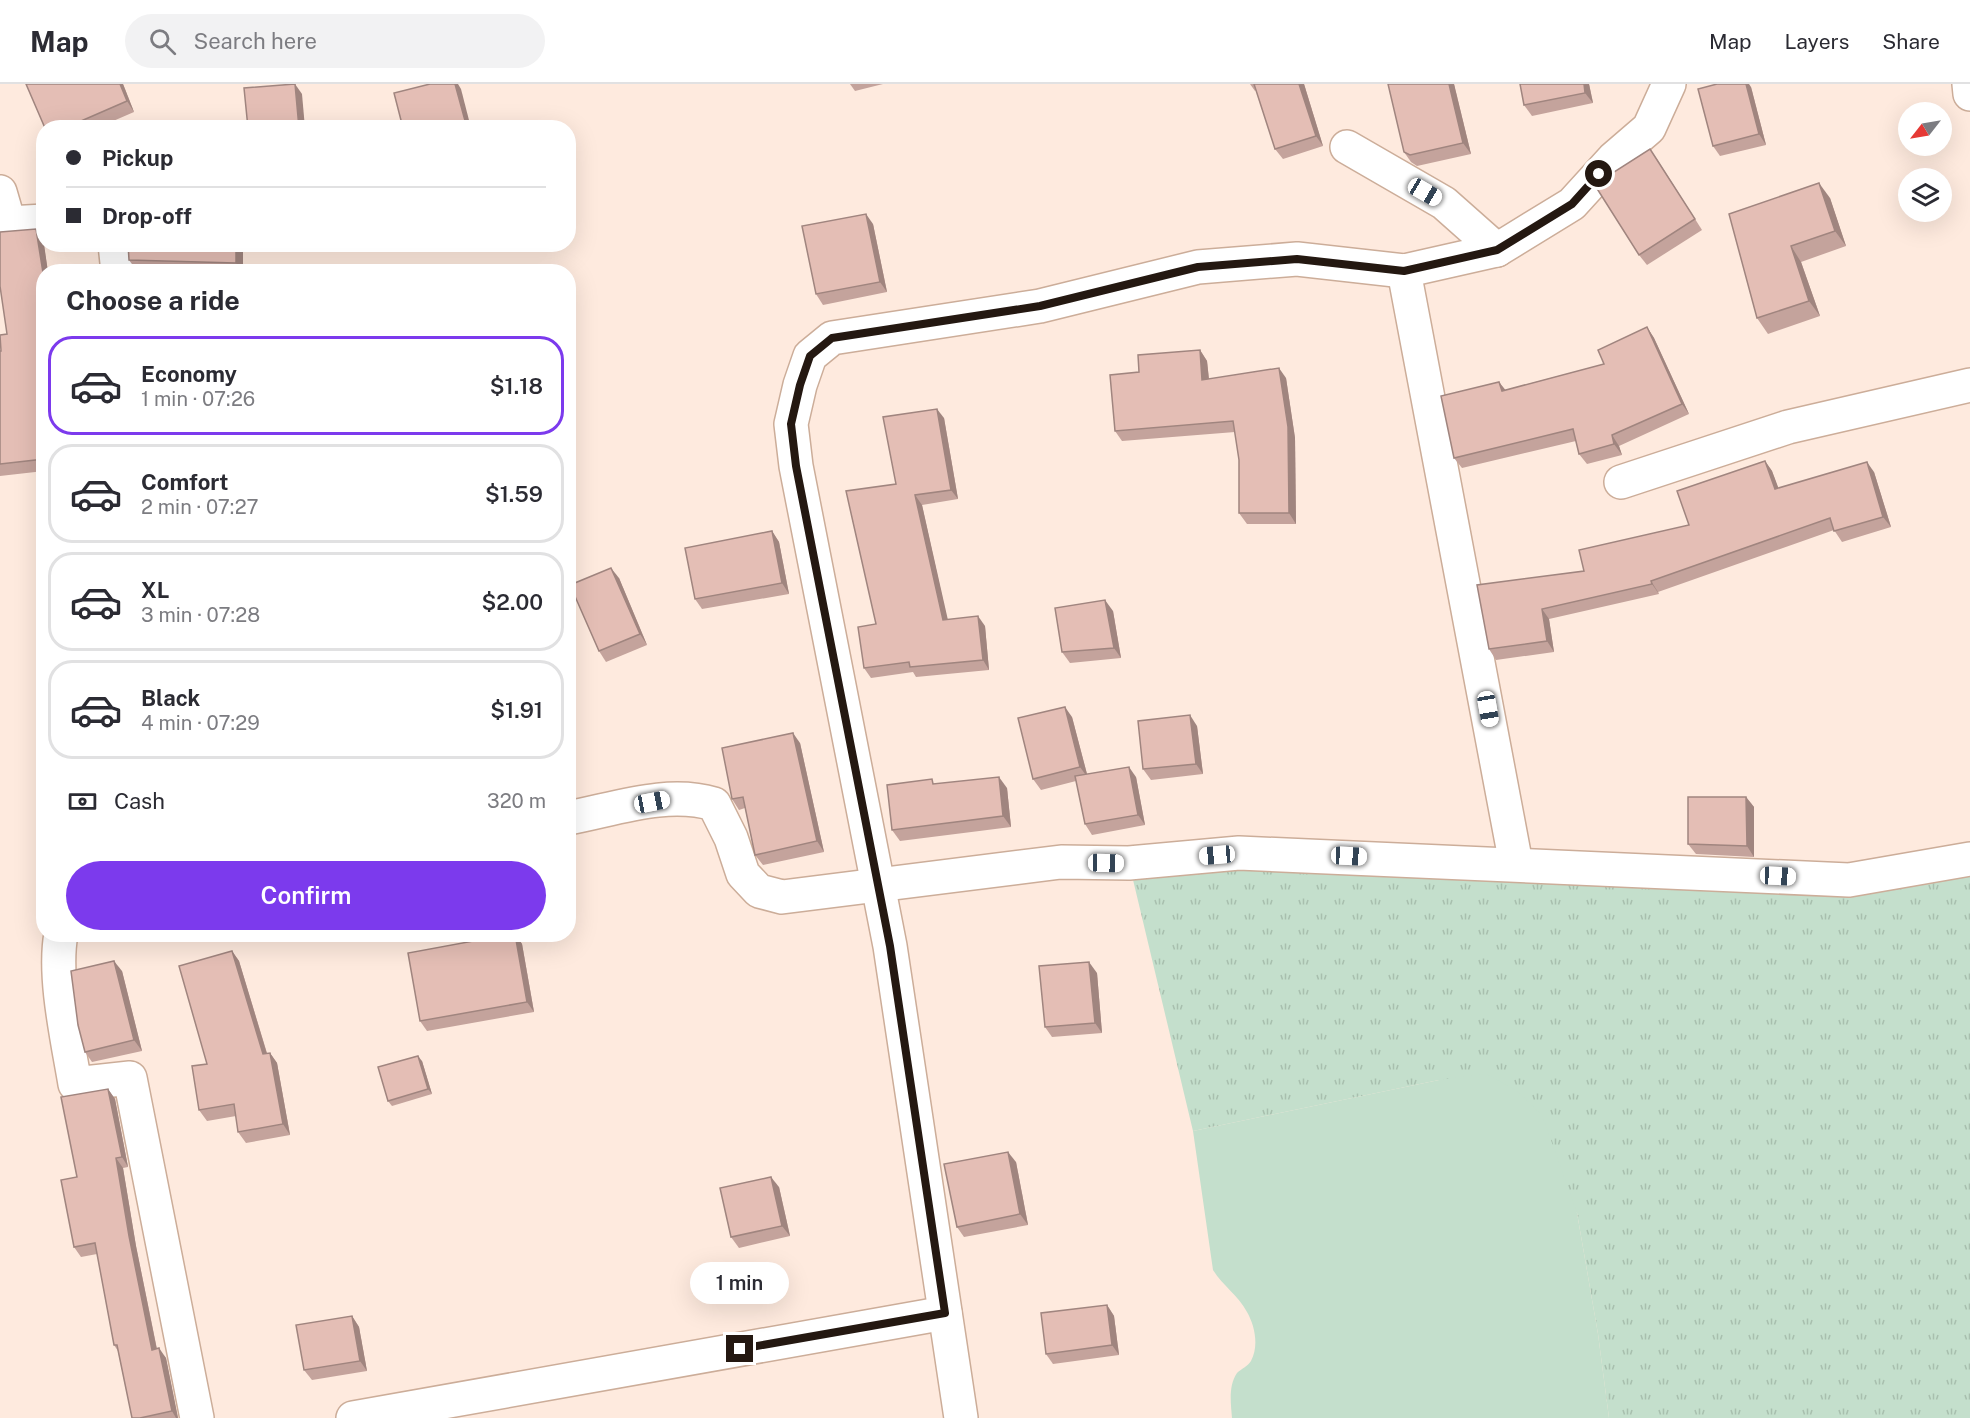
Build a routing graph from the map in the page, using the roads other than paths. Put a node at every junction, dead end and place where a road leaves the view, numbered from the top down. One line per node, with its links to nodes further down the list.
1 (1669, 84): 7 (street)
2 (1968, 84): 3 (street)
3 (1970, 94)
4 (1347, 147): 7 (street)
5 (0, 192): 6 (street)
6 (36, 221)
7 (1497, 250): 8 (street)
8 (1404, 271): 13 (street); 14 (street)
9 (1970, 385): 10 (street)
10 (1621, 482)
11 (576, 816): 14 (street)
12 (1970, 859): 13 (street)
13 (1516, 864): 14 (street)
14 (877, 885): 16 (street)
15 (59, 942): 17 (street)
16 (945, 1313): 18 (street); 19 (street)
17 (197, 1418)
18 (353, 1418)
19 (961, 1418)

